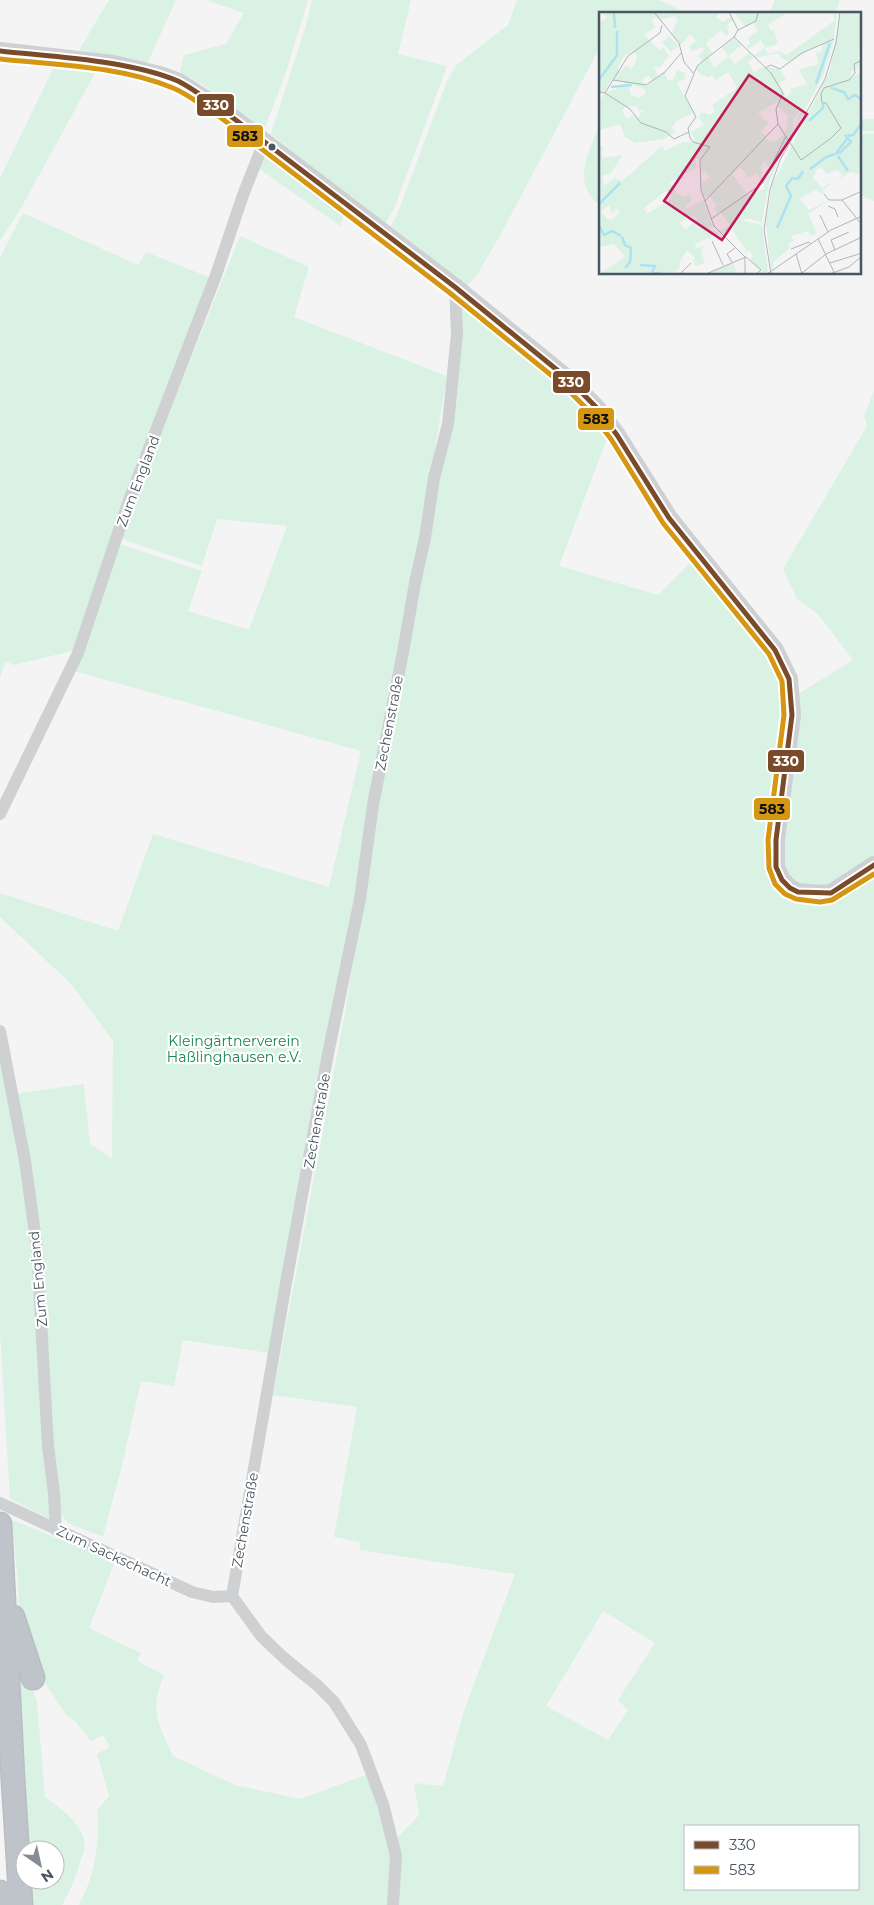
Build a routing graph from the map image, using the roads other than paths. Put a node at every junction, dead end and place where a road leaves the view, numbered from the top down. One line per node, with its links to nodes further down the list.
1 (0, 51): 2 (main road)
2 (264, 142): 3 (main road); 4 (street, Zum England)
3 (455, 287): 5 (main road); 11 (street, Zechenstraße)
4 (0, 814)
5 (874, 865)
6 (0, 1031): 9 (street, Zum England)
7 (0, 1503): 9 (street, Zum Sackschacht)
8 (0, 1524): 10 (highway)
9 (56, 1530): 11 (street, Zum Sackschacht)
10 (3, 1575): 12 (highway); 15 (highway)
11 (232, 1596): 16 (street)
12 (33, 1678)
13 (0, 1892): 14 (highway)
14 (1, 1905)
15 (21, 1905)
16 (393, 1905)

